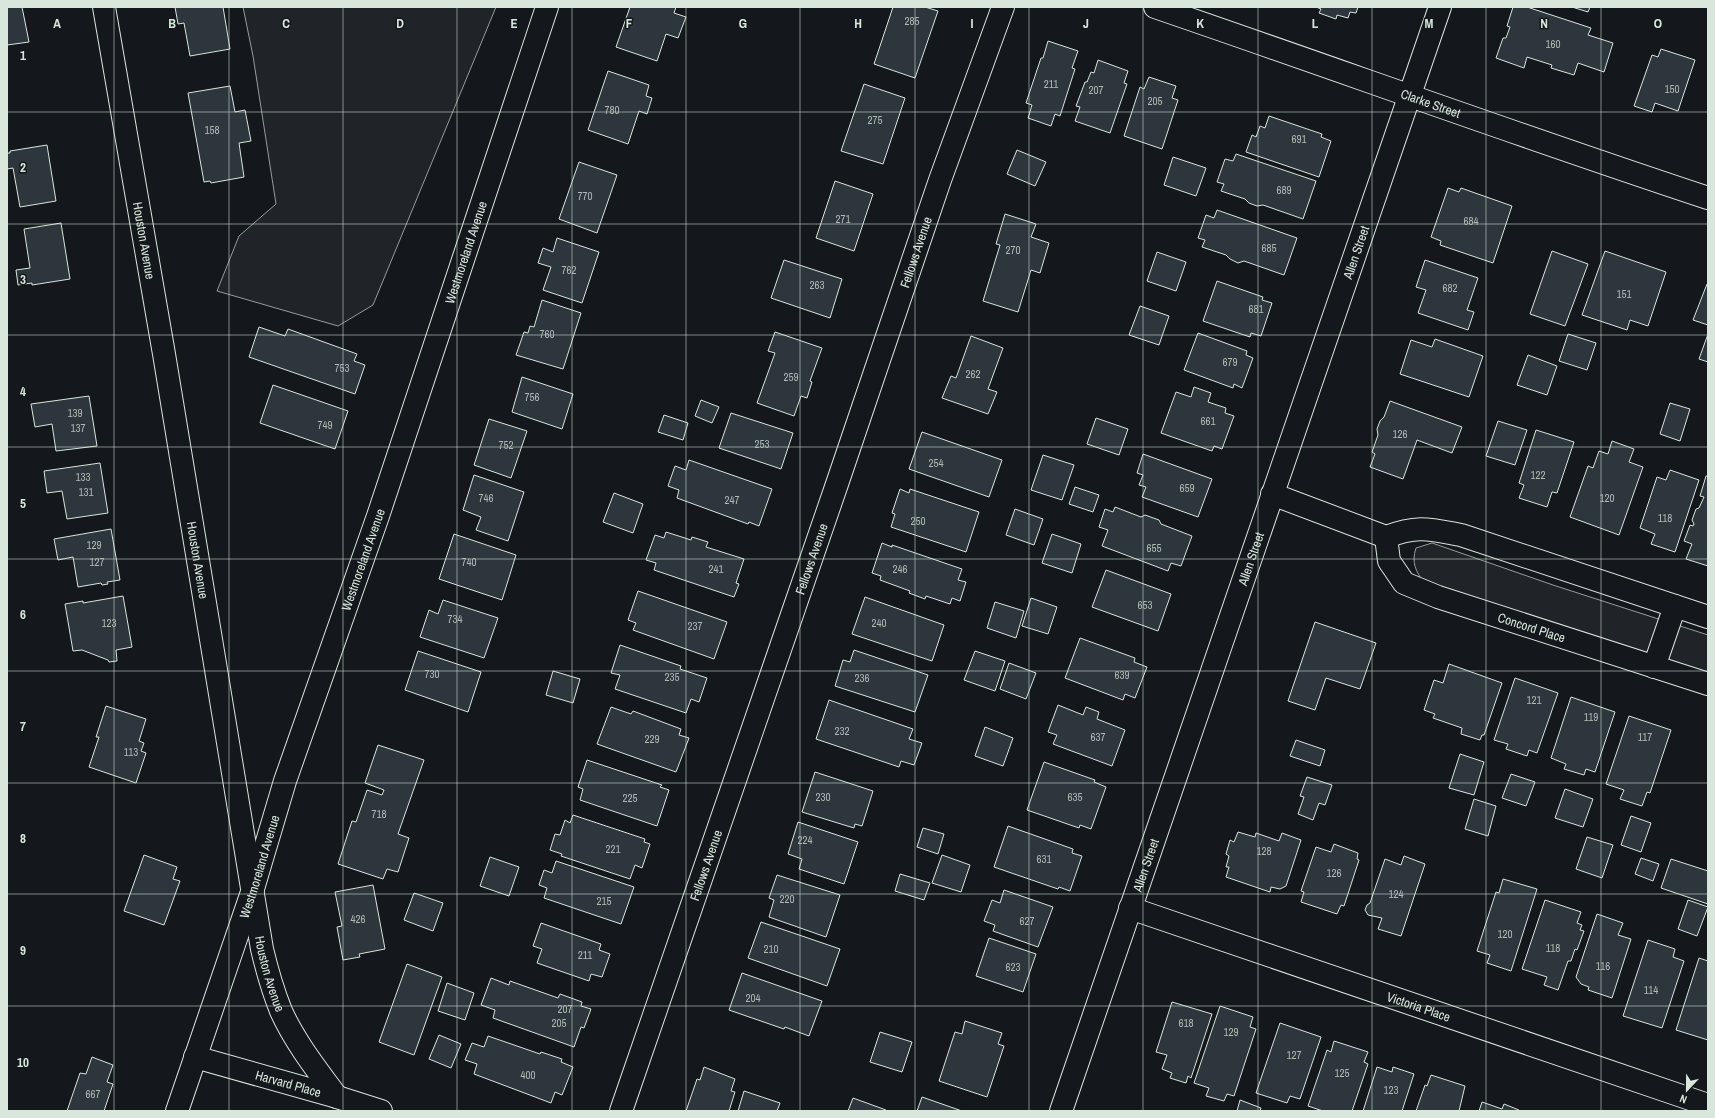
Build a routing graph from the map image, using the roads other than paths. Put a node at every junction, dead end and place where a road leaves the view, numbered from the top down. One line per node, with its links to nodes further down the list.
1 (104, 7): 14 (street, Houston Avenue)
2 (547, 7): 14 (street, Westmoreland Avenue)
3 (1003, 7): 21 (street, Fellows Avenue)
4 (1154, 7): 6 (street, Clarke Street)
5 (1440, 7): 6 (street, Allen Street)
6 (1409, 95): 7 (street, Clarke Street); 8 (street, Allen Street)
7 (1708, 198)
8 (1272, 494): 9 (street); 15 (street, Allen Street)
9 (1386, 537): 10 (street); 12 (street, Concord Place)
10 (1675, 606): 11 (street); 12 (street)
11 (1708, 617)
12 (1654, 667): 13 (street, Concord Place)
13 (1708, 684)
14 (252, 892): 16 (street, Westmoreland Avenue); 17 (street, Houston Avenue)
15 (1130, 908): 18 (street, Victoria Place); 22 (street, Allen Street)
16 (195, 1057): 17 (street, Harvard Place); 19 (street, Westmoreland Avenue)
17 (336, 1097): 20 (street, Harvard Place)
18 (1708, 1105)
19 (177, 1111)
20 (381, 1111)
21 (621, 1111)
22 (1061, 1111)

